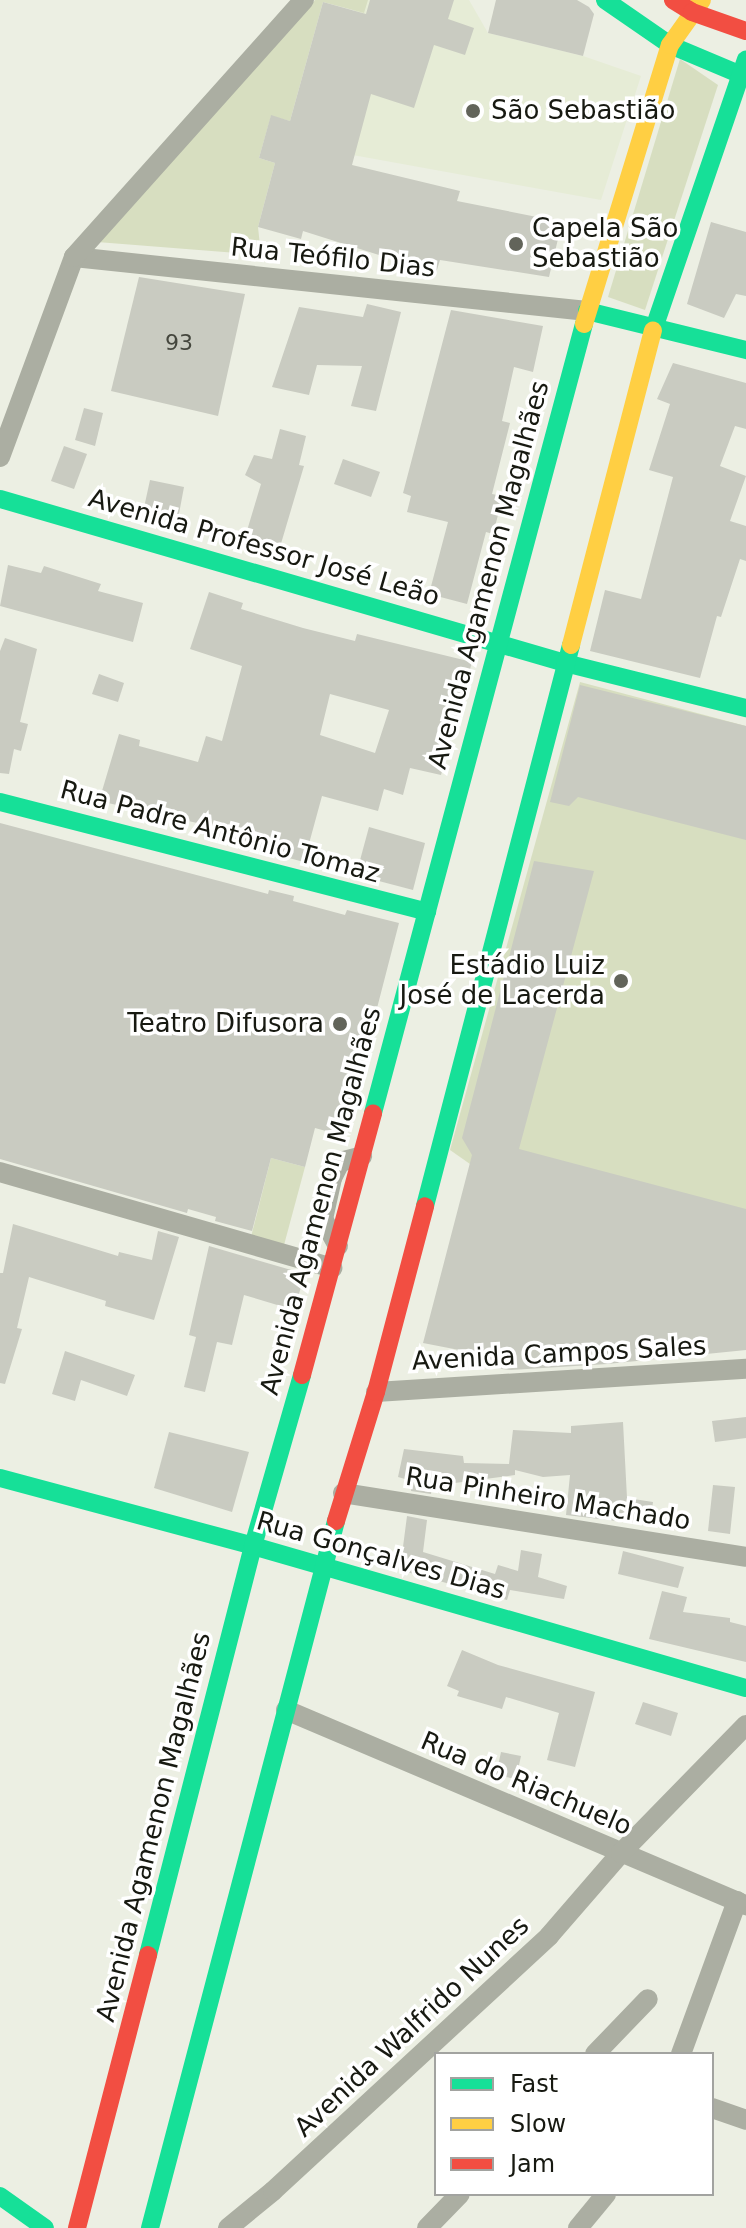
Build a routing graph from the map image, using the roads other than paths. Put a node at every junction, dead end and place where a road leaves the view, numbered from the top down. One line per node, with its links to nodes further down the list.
1 (304, 0): 8 (street)
2 (605, 0): 6 (main road)
3 (673, 0): 4 (main road)
4 (697, 6): 5 (main road); 6 (main road, Avenida Agamenon Magalhães)
5 (746, 31)
6 (670, 45): 7 (main road); 9 (main road, Avenida Agamenon Magalhães)
7 (743, 70): 10 (main road)
8 (74, 257): 9 (street, Rua Teófilo Dias); 12 (street)
9 (587, 311): 10 (main road); 14 (main road, Avenida Agamenon Magalhães)
10 (655, 325): 11 (main road); 15 (main road)
11 (746, 350)
12 (0, 457)
13 (0, 499): 14 (main road, Avenida Professor José Leão)
14 (496, 643): 15 (main road, Avenida Professor José Leão); 18 (main road, Avenida Agamenon Magalhães)
15 (565, 663): 16 (main road, Avenida Professor José Leão); 24 (main road)
16 (746, 708)
17 (0, 802): 18 (main road, Rua Padre Antônio Tomaz)
18 (427, 912): 19 (main road, Avenida Agamenon Magalhães)
19 (362, 1156): 21 (street)
20 (0, 1172): 22 (street)
21 (338, 1246): 22 (main road, Avenida Agamenon Magalhães)
22 (332, 1268): 27 (main road, Avenida Agamenon Magalhães)
23 (746, 1369): 24 (street, Avenida Campos Sales)
24 (376, 1392): 26 (main road)
25 (1, 1482): 27 (main road, Rua Gonçalves Dias)
26 (343, 1493): 28 (street, Rua Pinheiro Machado); 29 (main road)
27 (253, 1546): 29 (main road, Rua Gonçalves Dias); 44 (main road, Avenida Agamenon Magalhães)
28 (746, 1557)
29 (324, 1568): 30 (main road, Rua Gonçalves Dias); 31 (main road)
30 (746, 1688)
31 (286, 1710): 33 (street, Rua do Riachuelo); 45 (main road)
32 (746, 1725): 33 (street, Avenida Walfrido Nunes)
33 (621, 1853): 34 (street, Rua do Riachuelo); 46 (street, Avenida Walfrido Nunes)
34 (741, 1903): 37 (street)
35 (648, 1999): 36 (street)
36 (597, 2052)
37 (682, 2052)
38 (714, 2109): 39 (street)
39 (746, 2120)
40 (0, 2196): 43 (main road)
41 (458, 2196): 47 (street)
42 (604, 2196): 48 (street)
43 (45, 2228)
44 (77, 2228)
45 (150, 2228)
46 (228, 2228)
47 (427, 2228)
48 (578, 2228)

